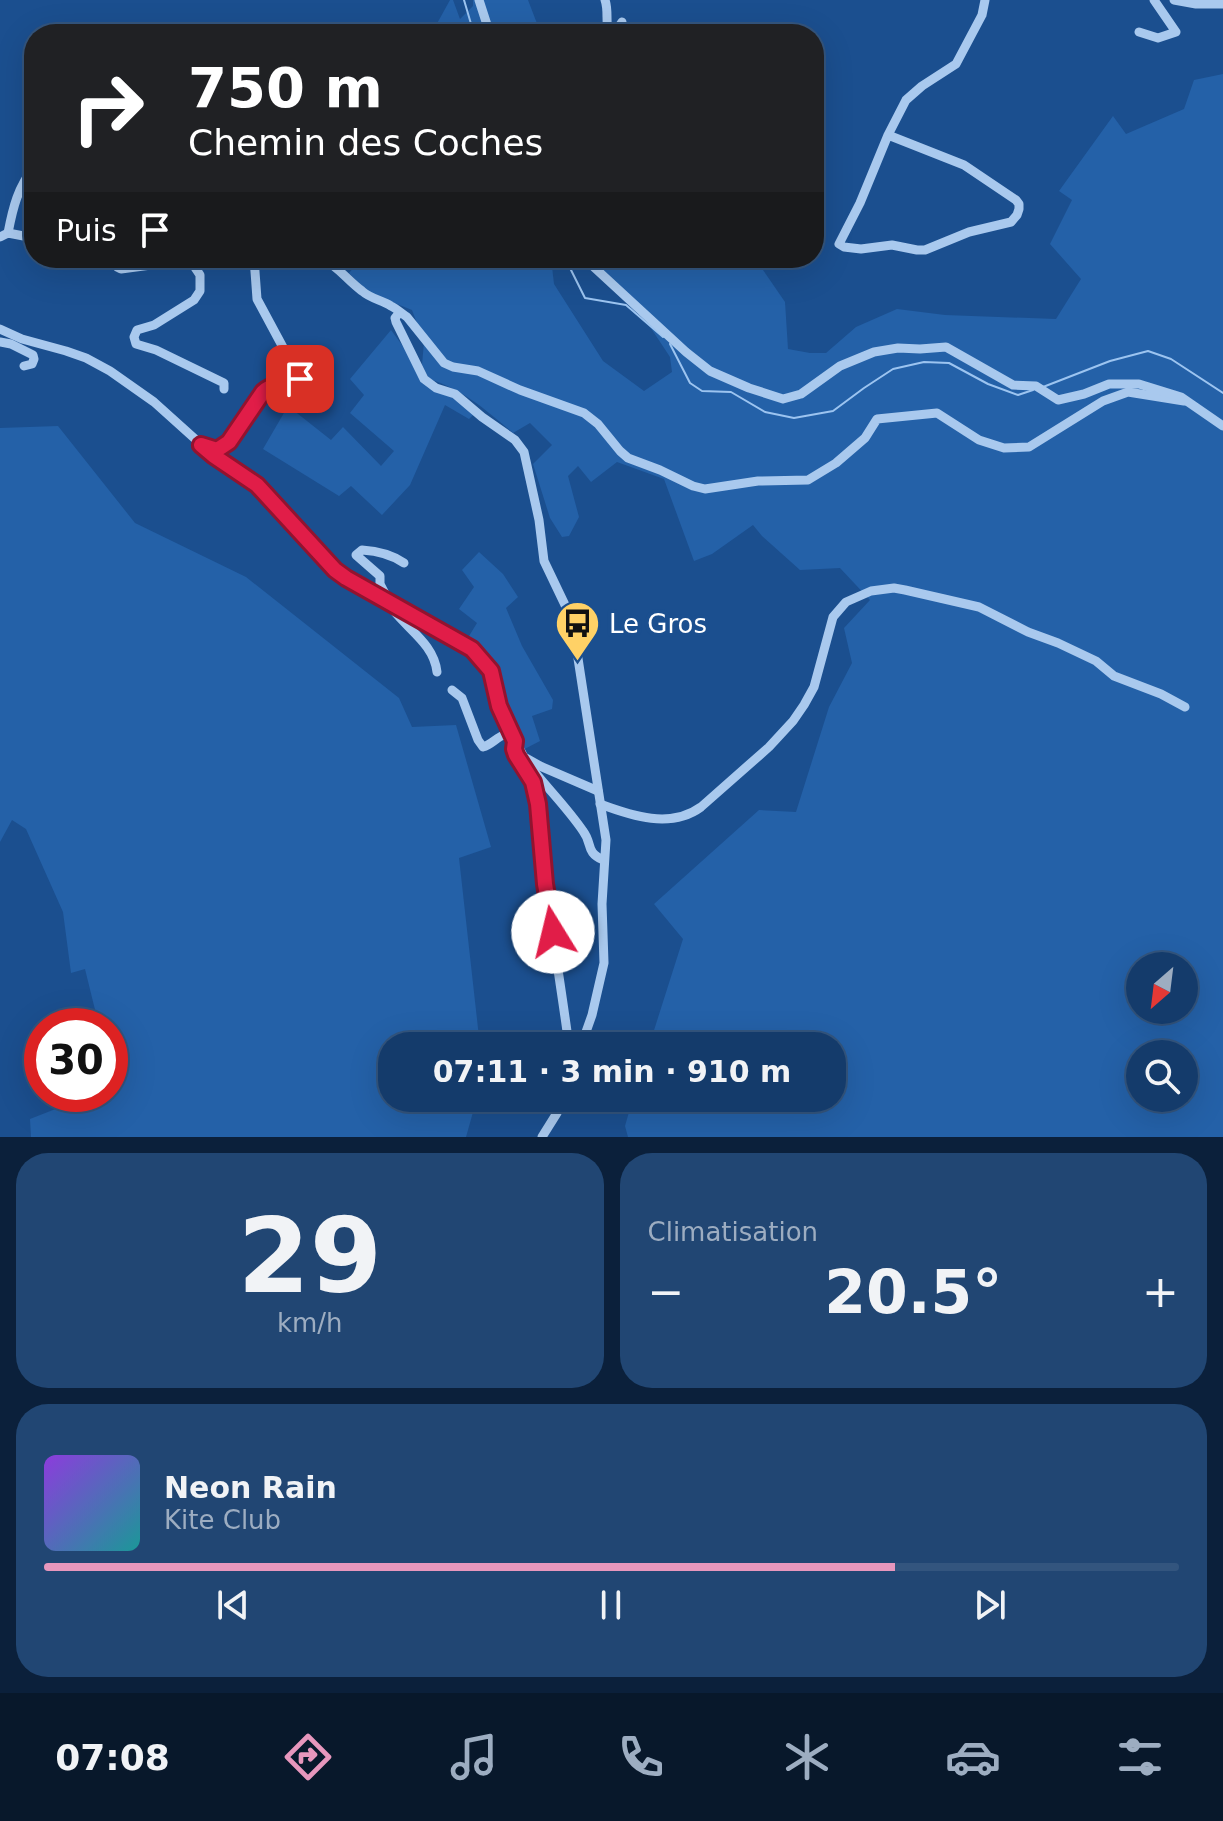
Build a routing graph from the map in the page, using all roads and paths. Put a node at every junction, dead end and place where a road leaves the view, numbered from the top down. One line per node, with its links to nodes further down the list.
1 (479, 0): 7 (street)
2 (605, 0): 8 (street)
3 (985, 0): 10 (street)
4 (1154, 0): 9 (street)
5 (1174, 0): 6 (street)
6 (1223, 4)
7 (487, 24)
8 (606, 24)
9 (1139, 32)
10 (888, 135): 10 (street)
11 (24, 179): 12 (street)
12 (4, 235): 13 (street)
13 (24, 237)
14 (195, 268): 22 (street)
15 (255, 268): 25 (street)
16 (337, 268): 18 (street)
17 (595, 268): 23 (street)
18 (399, 313): 23 (street); 33 (street)
19 (0, 329): 25 (street)
20 (0, 342): 21 (street)
21 (24, 366)
22 (224, 389)
23 (1184, 401): 24 (street)
24 (1223, 426)
25 (201, 445): 27 (street)
26 (404, 563): 27 (street)
27 (392, 603): 28 (street); 31 (street)
28 (437, 672)
29 (452, 690): 31 (street)
30 (1185, 707): 34 (street)
31 (515, 741): 32 (street); 36 (street)
32 (524, 757): 33 (street); 35 (street)
33 (598, 791): 34 (street)
34 (600, 804): 35 (street)
35 (603, 860): 37 (street)
36 (567, 1032)
37 (586, 1032)
38 (557, 1112): 39 (street)
39 (542, 1137)

